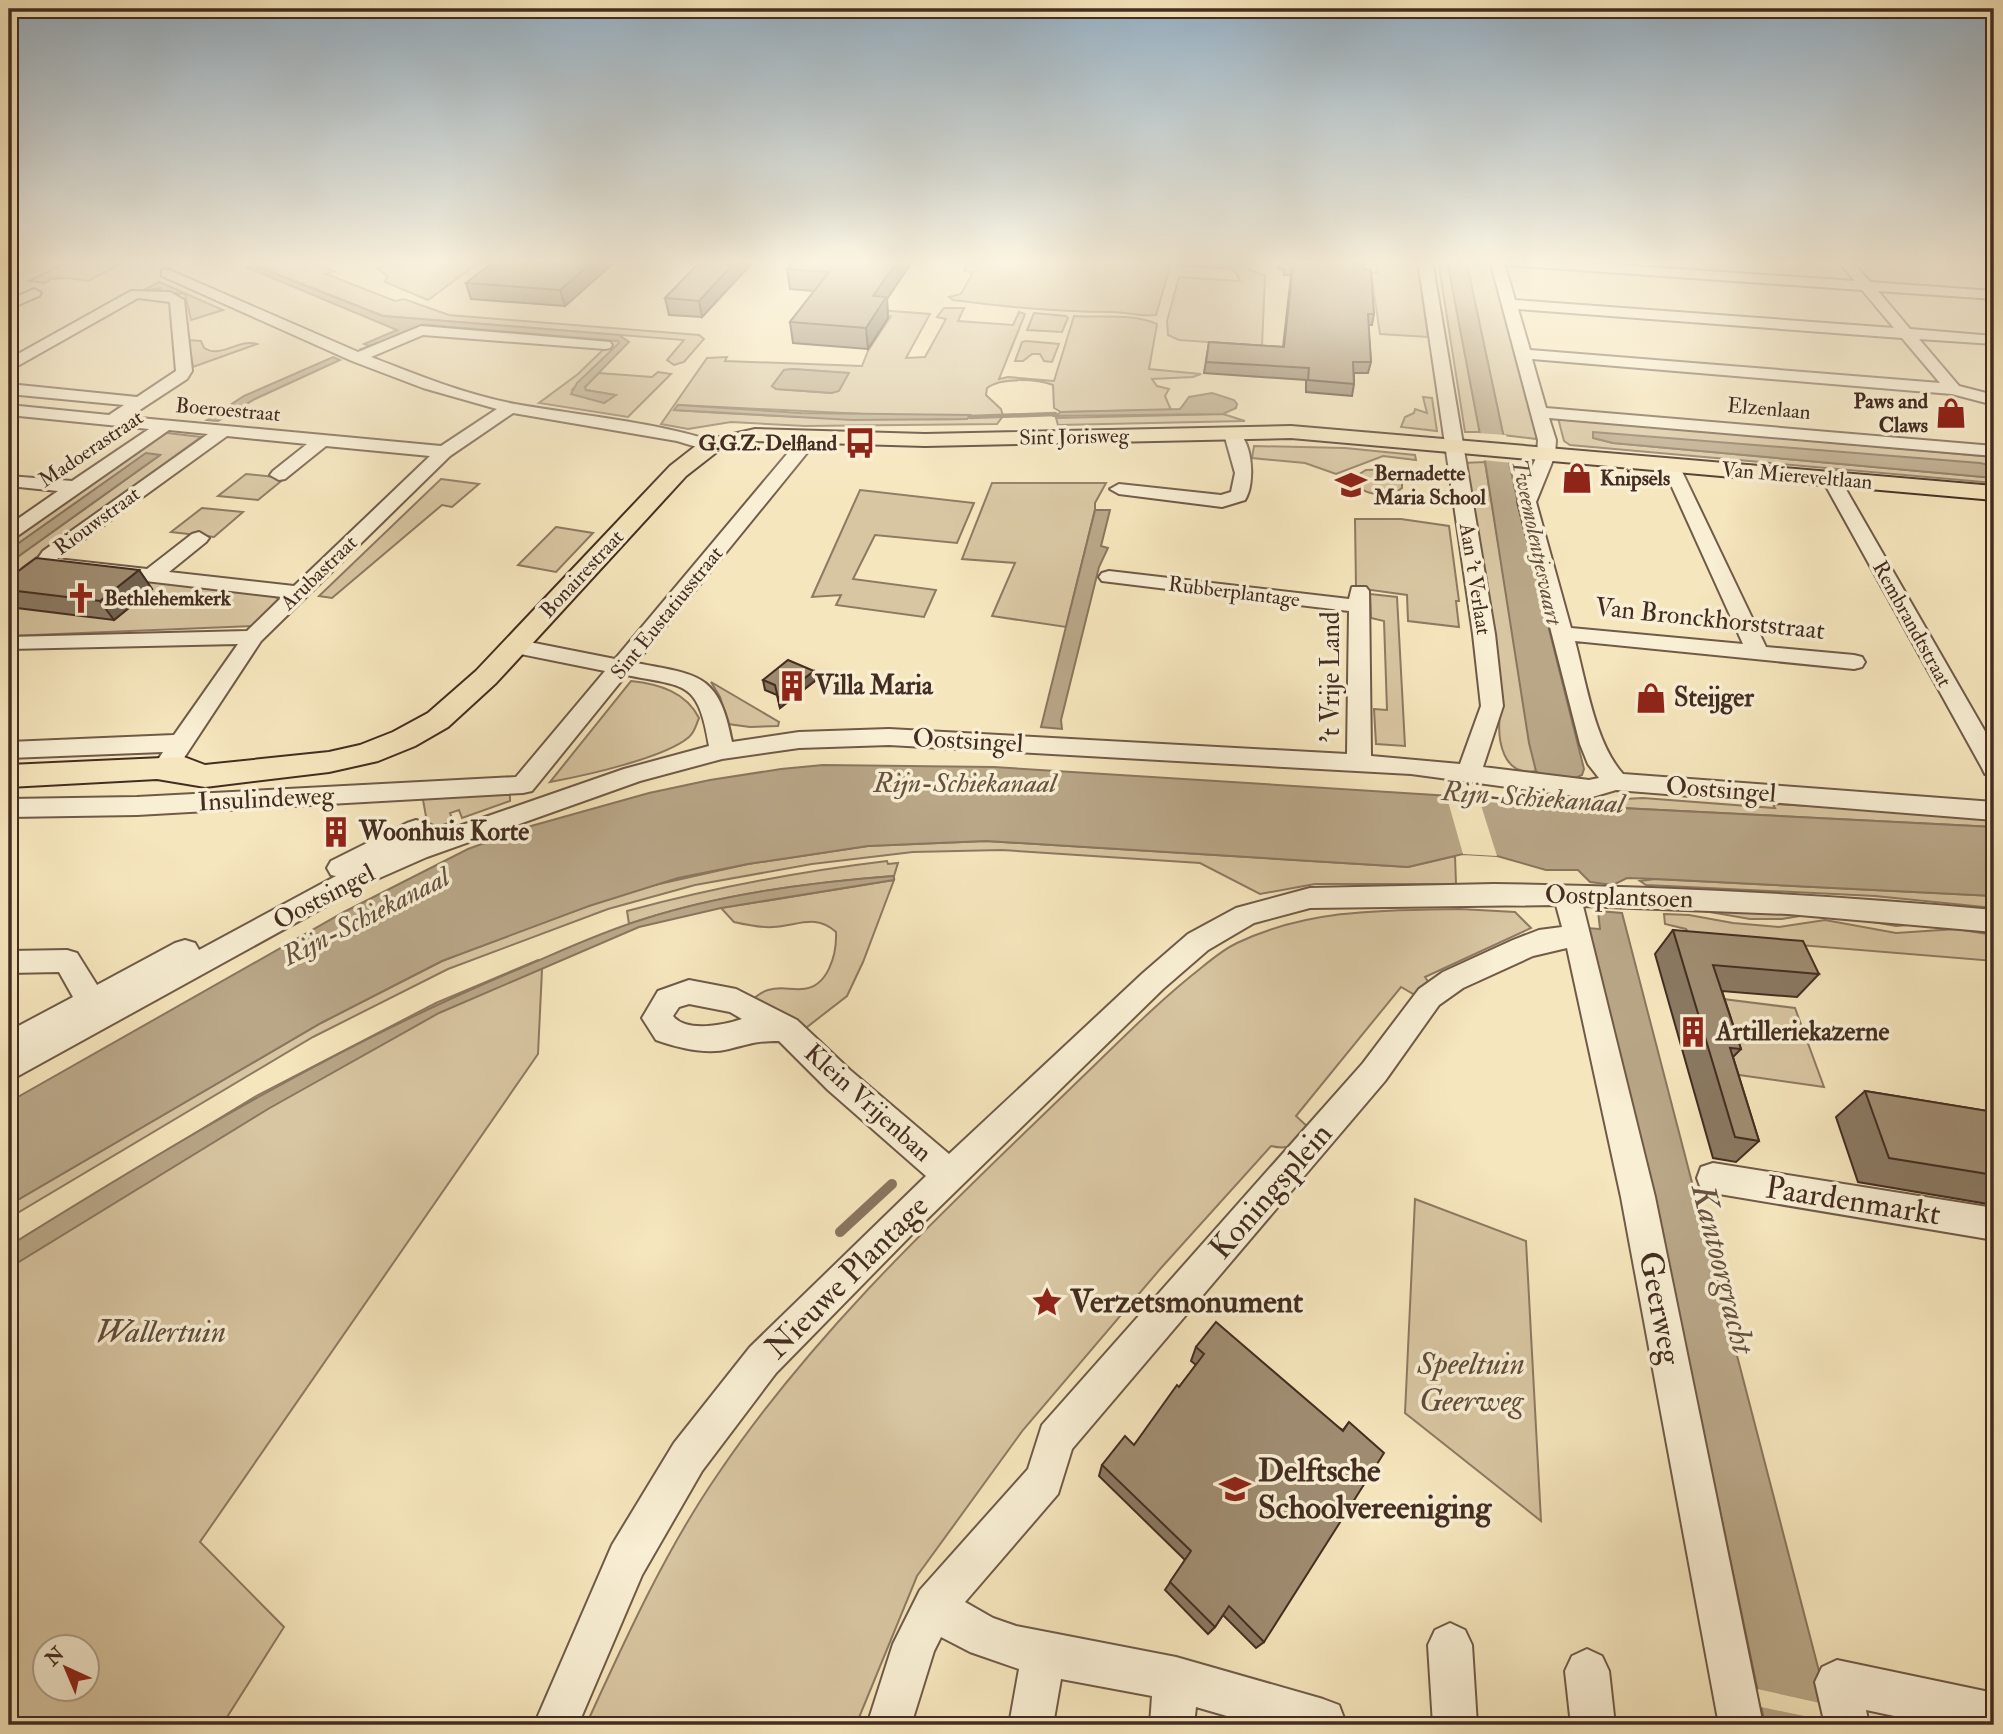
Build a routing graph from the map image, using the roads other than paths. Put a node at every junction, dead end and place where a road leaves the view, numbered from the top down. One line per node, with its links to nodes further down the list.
1 (52, 341): 12 (street)
2 (181, 341): 16 (street)
3 (317, 341): 11 (street, Sint Jorisweg)
4 (396, 341): 11 (street)
5 (555, 341): 9 (street)
6 (1442, 341): 27 (street, Aan 't Verlaat)
7 (1521, 341): 10 (street)
8 (1912, 341): 14 (street)
9 (605, 345)
10 (1524, 354): 14 (street); 19 (street)
11 (356, 358): 17 (street, Sint Jorisweg)
12 (9, 365)
13 (9, 389): 16 (street, Boeroestraat)
14 (1953, 389): 15 (street)
15 (1994, 400)
16 (140, 402): 20 (street)
17 (510, 408): 26 (street, Sint Jorisweg); 30 (street, Arubastraat)
18 (9, 410): 20 (street, Boeroestraat)
19 (1540, 412): 28 (street); 29 (street, Elzenlaan)
20 (112, 420): 21 (street, Boeroestraat)
21 (164, 426): 22 (street, Boeroestraat); 35 (street, Madoerastraat)
22 (222, 432): 25 (street, Boeroestraat); 40 (street, Riouwstraat)
23 (1232, 434): 24 (main road, Sint Jorisweg); 27 (main road, Sint Jorisweg); 36 (street)
24 (809, 439): 26 (main road, Sint Jorisweg); 50 (street, Sint Eustatiusstraat)
25 (321, 441): 30 (street, Boeroestraat); 32 (street)
26 (704, 444): 47 (main road, Bonairestraat)
27 (1463, 444): 28 (main road, Van Miereveltlaan); 58 (street, Aan 't Verlaat)
28 (1546, 452): 31 (main road, Van Miereveltlaan); 44 (street)
29 (1994, 452)
30 (444, 453): 42 (street, Arubastraat)
31 (1671, 464): 33 (main road, Van Miereveltlaan); 48 (street)
32 (279, 475)
33 (1831, 479): 37 (main road, Van Miereveltlaan); 56 (street, Rembrandtstraat)
34 (9, 481): 35 (street)
35 (76, 487): 38 (street, Madoerastraat)
36 (1119, 489)
37 (1994, 493)
38 (9, 533)
39 (199, 538): 40 (street)
40 (151, 576): 42 (street, Riouwstraat)
41 (1109, 578): 43 (street, Rubberplantage)
42 (298, 593): 45 (street, Arubastraat)
43 (1359, 599): 55 (street, 't Vrije Land)
44 (1561, 633): 48 (street, Van Bronckhorststraat); 60 (street)
45 (253, 637): 46 (street); 52 (street, Arubastraat)
46 (9, 643)
47 (514, 646): 50 (street); 51 (main road, Bonairestraat)
48 (1757, 652): 49 (street, Van Bronckhorststraat)
49 (1854, 662)
50 (622, 668): 54 (street); 64 (street, Sint Eustatiusstraat)
51 (486, 677): 57 (main road, Insulindeweg)
52 (182, 743): 53 (street); 57 (street, Arubastraat)
53 (9, 750)
54 (722, 751): 55 (street, Oostsingel); 64 (street, Oostsingel)
55 (1359, 763): 58 (street, Oostsingel)
56 (1994, 768)
57 (163, 770): 59 (main road, Insulindeweg)
58 (1469, 772): 61 (street, Oostsingel)
59 (9, 776)
60 (1616, 782): 62 (street, Oostsingel); 66 (street, Oostsingel)
61 (1535, 783): 62 (street, Oostsingel)
62 (1589, 789)
63 (413, 790): 64 (street, Insulindeweg); 65 (street, Insulindeweg); 67 (street)
64 (526, 797): 67 (street, Oostsingel)
65 (9, 808)
66 (1994, 811)
67 (417, 840): 73 (street, Oostsingel)
68 (1566, 894): 69 (street, Oostplantsoen); 70 (street, Oostplantsoen); 71 (street, Geerweg)
69 (1245, 915): 77 (street, Nieuwe Plantage)
70 (1994, 921)
71 (1578, 935): 80 (street, Koningsplein); 93 (street, Geerweg)
72 (9, 962): 73 (street)
73 (97, 1009): 75 (street, Oostsingel); 76 (street, Oostsingel)
74 (786, 1029): 77 (street, Klein Vrijenban)
75 (9, 1046)
76 (9, 1068)
77 (950, 1176): 87 (street, Nieuwe Plantage)
78 (1713, 1178): 79 (street, Paardenmarkt)
79 (1994, 1224)
80 (936, 1605): 82 (street); 88 (street, Koningsplein)
81 (1450, 1645): 91 (street)
82 (1043, 1653): 84 (street); 89 (street)
83 (1587, 1671): 92 (street)
84 (1176, 1679): 86 (street); 90 (street)
85 (1994, 1716): 94 (street)
86 (1318, 1722)
87 (556, 1725)
88 (889, 1725)
89 (1031, 1725)
90 (1172, 1725)
91 (1455, 1725)
92 (1594, 1725)
93 (1741, 1725)
94 (1847, 1725)

